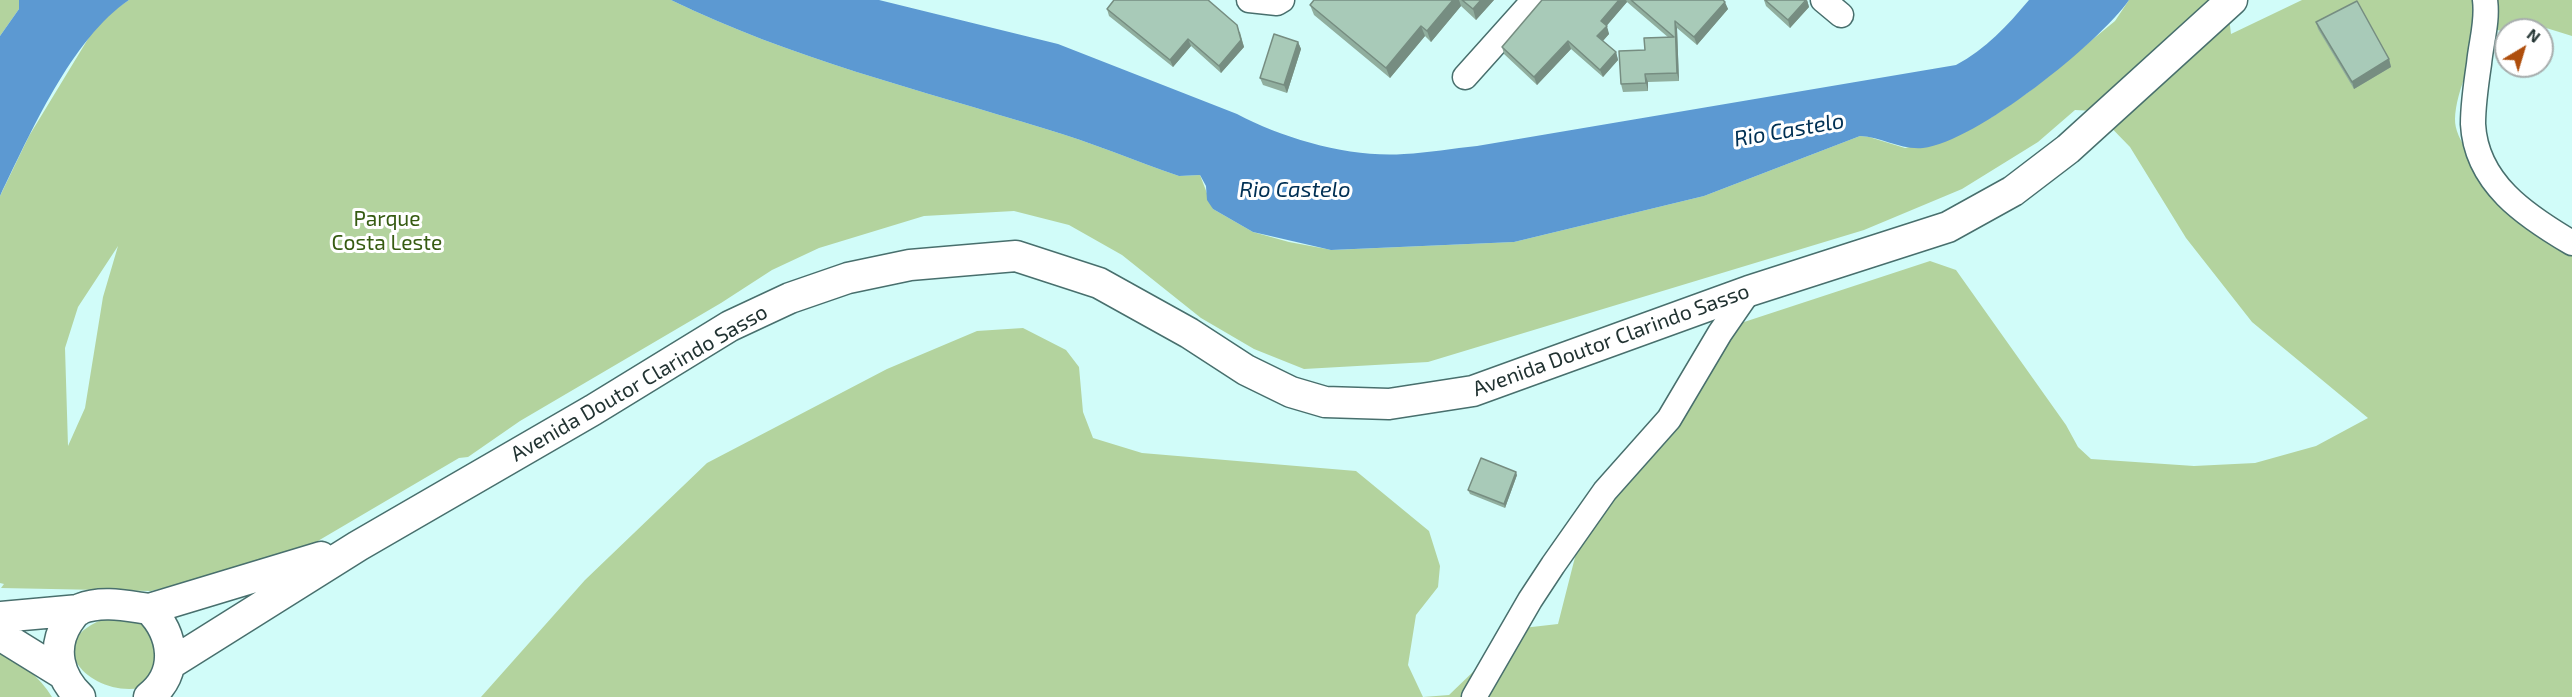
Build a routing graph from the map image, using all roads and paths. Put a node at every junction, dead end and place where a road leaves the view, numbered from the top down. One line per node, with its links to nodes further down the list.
1 (1249, 0): 5 (street)
2 (1534, 0): 6 (street)
3 (2232, 0): 8 (main road, Avenida Doutor Clarindo Sasso)
4 (2485, 0): 7 (street)
5 (1279, 1)
6 (1465, 77)
7 (2572, 243)
8 (1749, 291): 9 (main road, Avenida Doutor Clarindo Sasso); 17 (street)
9 (358, 546): 10 (main road, Avenida Doutor Clarindo Sasso); 14 (main road, Avenida Doutor Clarindo Sasso)
10 (149, 609): 11 (main road, Avenida Doutor Clarindo Sasso); 14 (main road)
11 (79, 610): 12 (main road, Avenida Doutor Clarindo Sasso); 15 (main road)
12 (0, 616)
13 (0, 635): 15 (main road)
14 (170, 664): 16 (main road, Avenida Doutor Clarindo Sasso)
15 (71, 686)
16 (149, 697)
17 (1474, 697)

